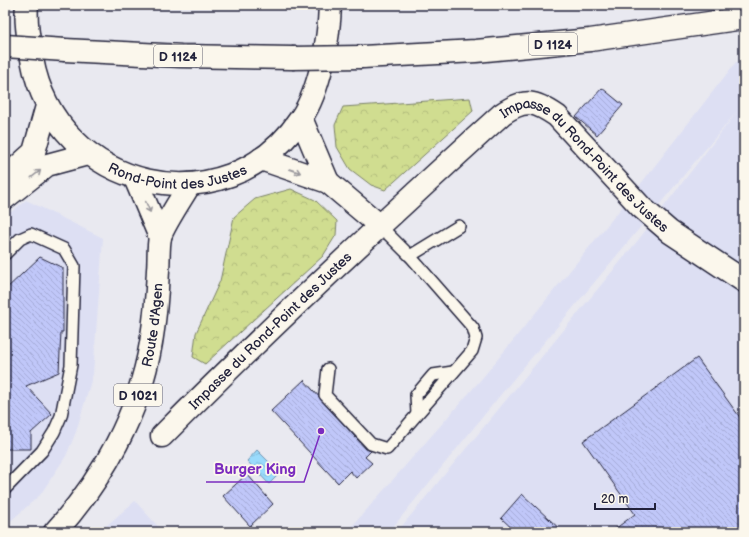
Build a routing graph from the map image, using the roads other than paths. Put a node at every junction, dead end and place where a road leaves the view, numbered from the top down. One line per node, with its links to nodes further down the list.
1 (27, 5): 5 (main road, Rond-Point des Justes)
2 (332, 6): 6 (main road, Rond-Point des Justes)
3 (744, 18): 4 (main road, D 1124, bridge)
4 (5, 46)
5 (47, 106): 7 (main road, Rond-Point des Justes); 9 (main road)
6 (301, 118): 8 (main road, Rond-Point des Justes); 11 (main road)
7 (88, 154): 10 (main road, Rond-Point des Justes); 13 (main road, one-way to 7)
8 (261, 159): 11 (main road, one-way to 11); 12 (main road, Rond-Point des Justes)
9 (5, 178)
10 (135, 178): 12 (main road, Rond-Point des Justes); 16 (main road, Route d'Agen / D 1021, one-way to 16)
11 (328, 182): 14 (main road)
12 (190, 184): 16 (main road, Route d'Agen / D 1021)
13 (5, 198)
14 (379, 225): 18 (lane); 19 (main road, Impasse du Rond-Point des Justes); 21 (main road, Impasse du Rond-Point des Justes)
15 (459, 226): 18 (lane)
16 (160, 236): 23 (main road, Route d'Agen / D 1021)
17 (5, 254): 22 (lane)
18 (410, 256): 20 (lane)
19 (744, 281)
20 (328, 369)
21 (162, 436)
22 (5, 489)
23 (55, 532)

